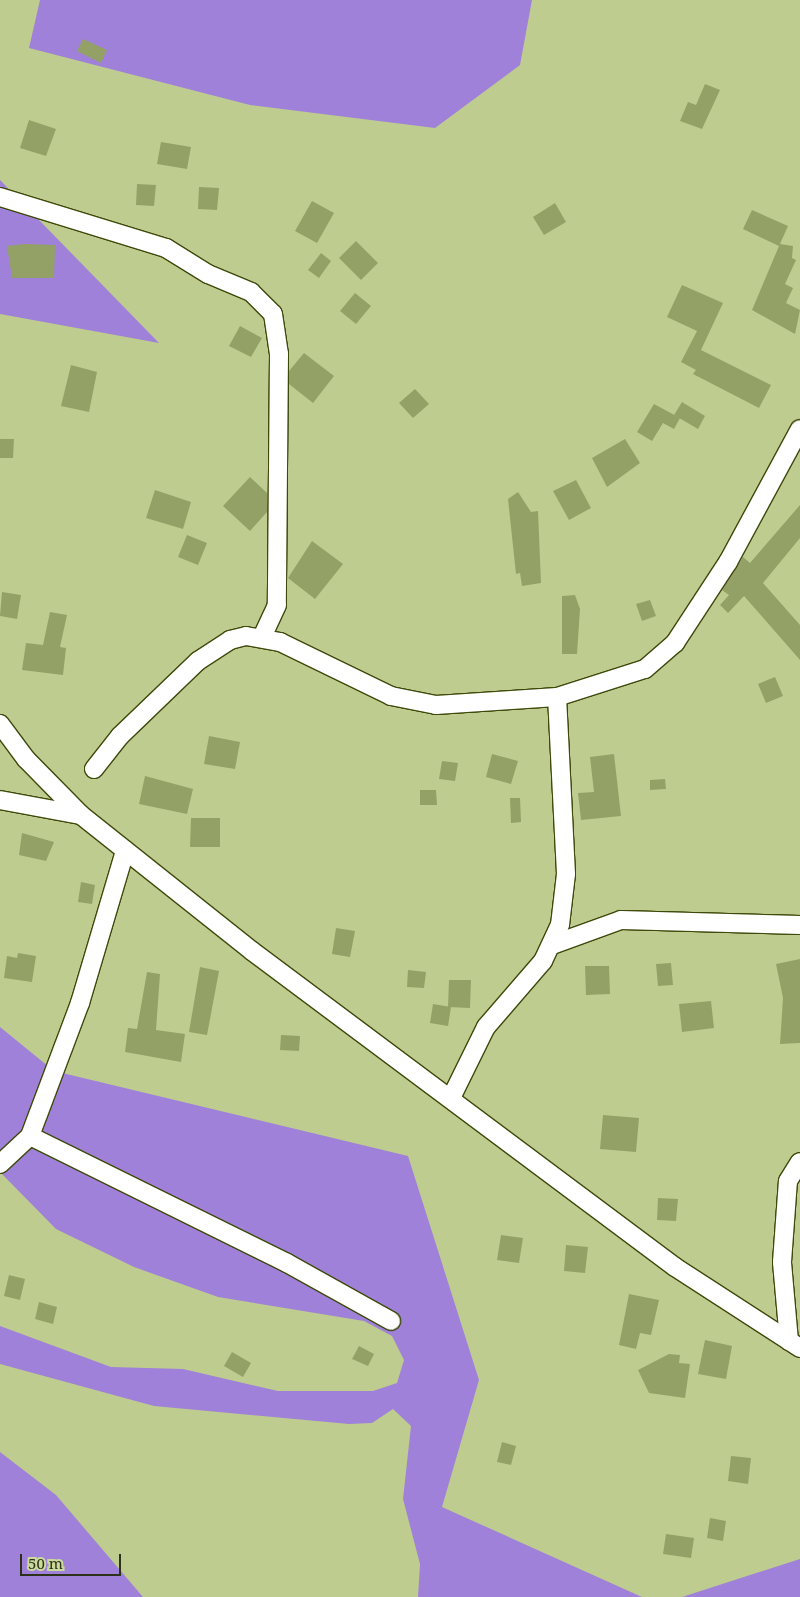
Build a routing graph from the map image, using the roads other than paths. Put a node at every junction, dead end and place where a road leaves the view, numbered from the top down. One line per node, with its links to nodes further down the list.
1 (0, 197): 3 (street)
2 (800, 429): 4 (street)
3 (262, 637): 4 (street); 6 (street)
4 (557, 697): 11 (street)
5 (0, 724): 8 (street)
6 (94, 769)
7 (0, 800): 8 (street)
8 (81, 815): 9 (street)
9 (125, 851): 12 (street); 13 (street)
10 (800, 925): 11 (street)
11 (552, 945): 12 (street)
12 (451, 1098): 17 (street)
13 (30, 1136): 15 (street); 16 (street)
14 (800, 1162): 17 (street)
15 (0, 1164)
16 (391, 1321)
17 (795, 1344)

